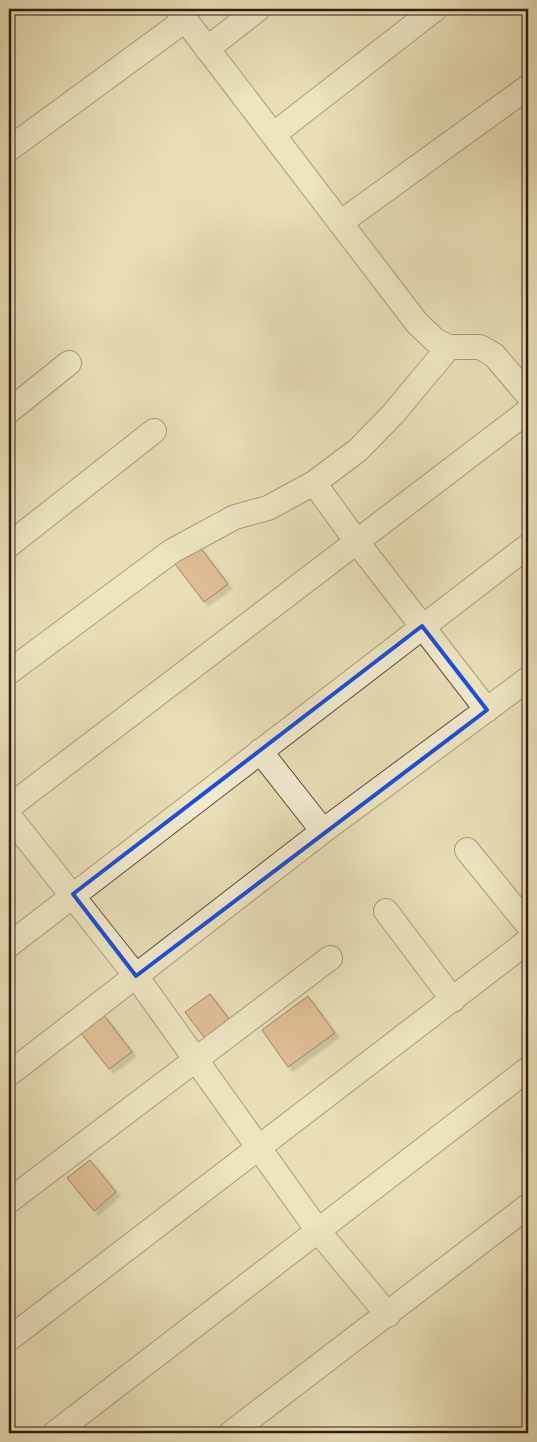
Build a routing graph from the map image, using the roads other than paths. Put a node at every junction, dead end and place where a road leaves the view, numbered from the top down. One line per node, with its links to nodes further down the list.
1 (258, 9): 4 (street)
2 (435, 9): 6 (street)
3 (181, 14): 4 (street); 7 (street)
4 (207, 49): 6 (street)
5 (528, 87): 8 (street)
6 (273, 135): 8 (street)
7 (9, 149)
8 (340, 222): 9 (street)
9 (449, 347): 11 (street); 15 (street)
10 (70, 364): 12 (street)
11 (528, 395)
12 (9, 411)
13 (528, 411): 16 (street)
14 (154, 431): 17 (street)
15 (314, 482): 16 (street); 20 (street)
16 (357, 542): 19 (street); 24 (street)
17 (9, 545)
18 (528, 546): 19 (street)
19 (422, 626): 22 (street); 23 (street)
20 (9, 672)
21 (528, 679): 22 (street)
22 (487, 710): 26 (street)
23 (260, 751): 26 (street); 28 (street)
24 (9, 808)
25 (9, 816): 28 (street)
26 (323, 831): 34 (street)
27 (467, 850): 30 (street)
28 (73, 894): 32 (street); 34 (street)
29 (386, 911): 35 (street)
30 (528, 925)
31 (528, 941): 35 (street)
32 (9, 945)
33 (330, 958): 36 (street)
34 (136, 976): 36 (street); 38 (street)
35 (452, 1000): 39 (street)
36 (197, 1060): 39 (street); 40 (street)
37 (528, 1069): 42 (street)
38 (9, 1074)
39 (257, 1147): 42 (street); 44 (street)
40 (9, 1201)
41 (528, 1206): 43 (street)
42 (319, 1232): 43 (street); 45 (street)
43 (388, 1315): 46 (street)
44 (9, 1339)
45 (55, 1433)
46 (231, 1433)

